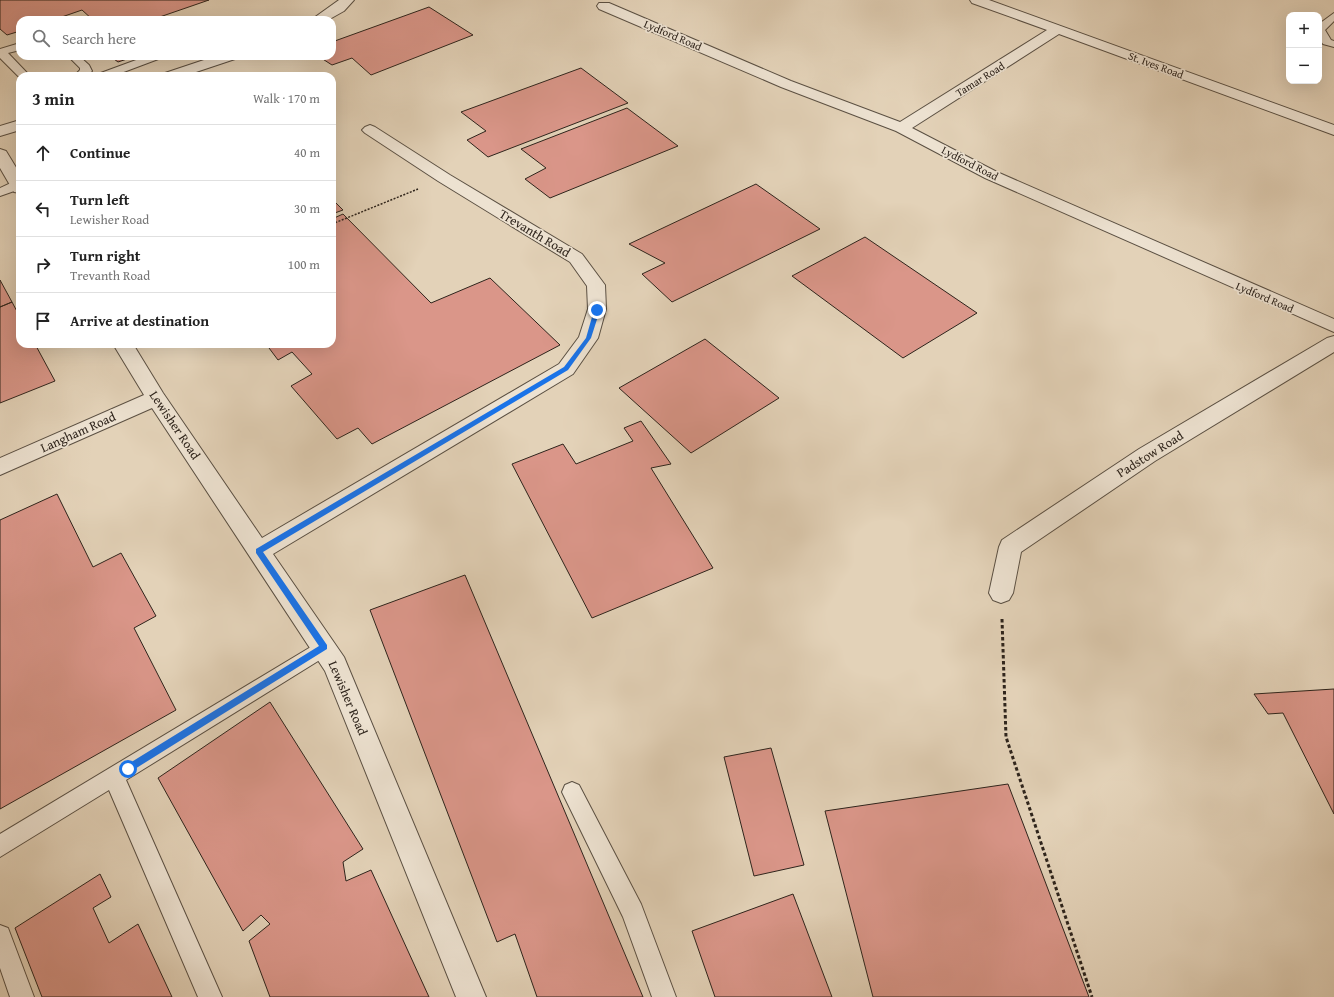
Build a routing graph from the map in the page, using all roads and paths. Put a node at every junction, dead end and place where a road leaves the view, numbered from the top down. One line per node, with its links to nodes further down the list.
1 (347, 0): 4 (street)
2 (977, 0): 6 (street, St. Ives Road)
3 (604, 6): 18 (street, Lydford Road)
4 (325, 16)
5 (1334, 16): 7 (lane)
6 (1058, 29): 18 (street, Tamar Road); 20 (street, St. Ives Road)
7 (1334, 44)
8 (16, 47): 9 (lane)
9 (1, 52): 13 (lane)
10 (77, 60): 14 (lane)
11 (146, 60): 15 (lane)
12 (218, 60): 16 (street)
13 (20, 72)
14 (85, 72)
15 (113, 72)
16 (182, 72)
17 (16, 126): 21 (street)
18 (901, 128): 28 (street, Lydford Road)
19 (370, 130): 23 (street, Trevanth Road)
20 (1334, 130)
21 (0, 131)
22 (0, 154): 24 (street)
23 (444, 178): 27 (path); 33 (street, Trevanth Road)
24 (16, 182)
25 (16, 188): 26 (lane)
26 (0, 192)
27 (336, 222)
28 (1334, 326)
29 (1334, 343): 34 (street, Padstow Road)
30 (125, 348): 31 (street, Lewisher Road)
31 (156, 398): 32 (street, Langham Road); 33 (street, Lewisher Road)
32 (0, 467)
33 (259, 551): 35 (street, Lewisher Road)
34 (1001, 593): 44 (path)
35 (324, 647): 36 (lane); 42 (street, Lewisher Road)
36 (114, 777): 38 (lane); 41 (lane)
37 (572, 792): 43 (lane)
38 (0, 846)
39 (0, 936): 40 (lane)
40 (22, 997)
41 (210, 997)
42 (471, 997)
43 (664, 997)
44 (1092, 997)

